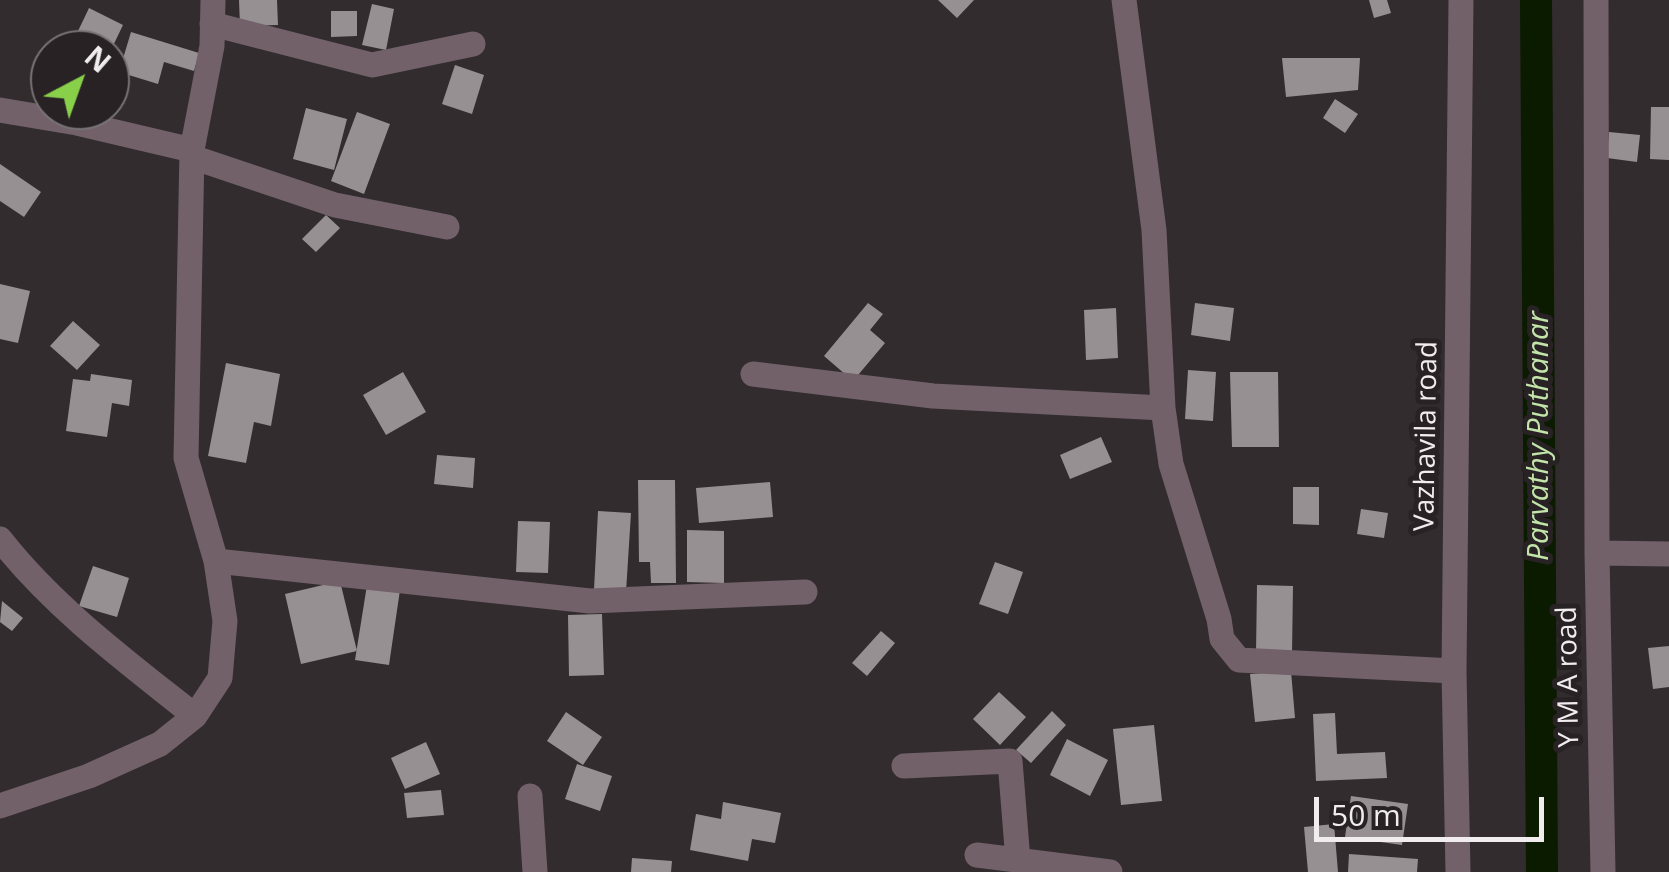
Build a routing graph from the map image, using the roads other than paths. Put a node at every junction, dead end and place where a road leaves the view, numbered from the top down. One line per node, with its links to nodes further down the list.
1 (1124, 0): 10 (street)
2 (1461, 0): 16 (street, Vazhavila road)
3 (1596, 0): 12 (street, Y M A road)
4 (212, 12): 5 (street); 7 (street)
5 (473, 44)
6 (0, 110): 7 (street)
7 (192, 153): 8 (street); 14 (street)
8 (447, 227)
9 (753, 374): 10 (street)
10 (1163, 408): 16 (street)
11 (0, 539): 17 (street)
12 (1598, 553): 13 (street); 26 (street, Y M A road)
13 (1669, 554)
14 (216, 561): 15 (street); 17 (street)
15 (805, 592)
16 (1454, 671): 25 (street, Vazhavila road)
17 (195, 716): 20 (street)
18 (904, 766): 22 (street)
19 (530, 796): 23 (street)
20 (0, 806)
21 (977, 856): 22 (street)
22 (1018, 860): 24 (street)
23 (535, 872)
24 (1110, 872)
25 (1458, 872)
26 (1603, 872)

